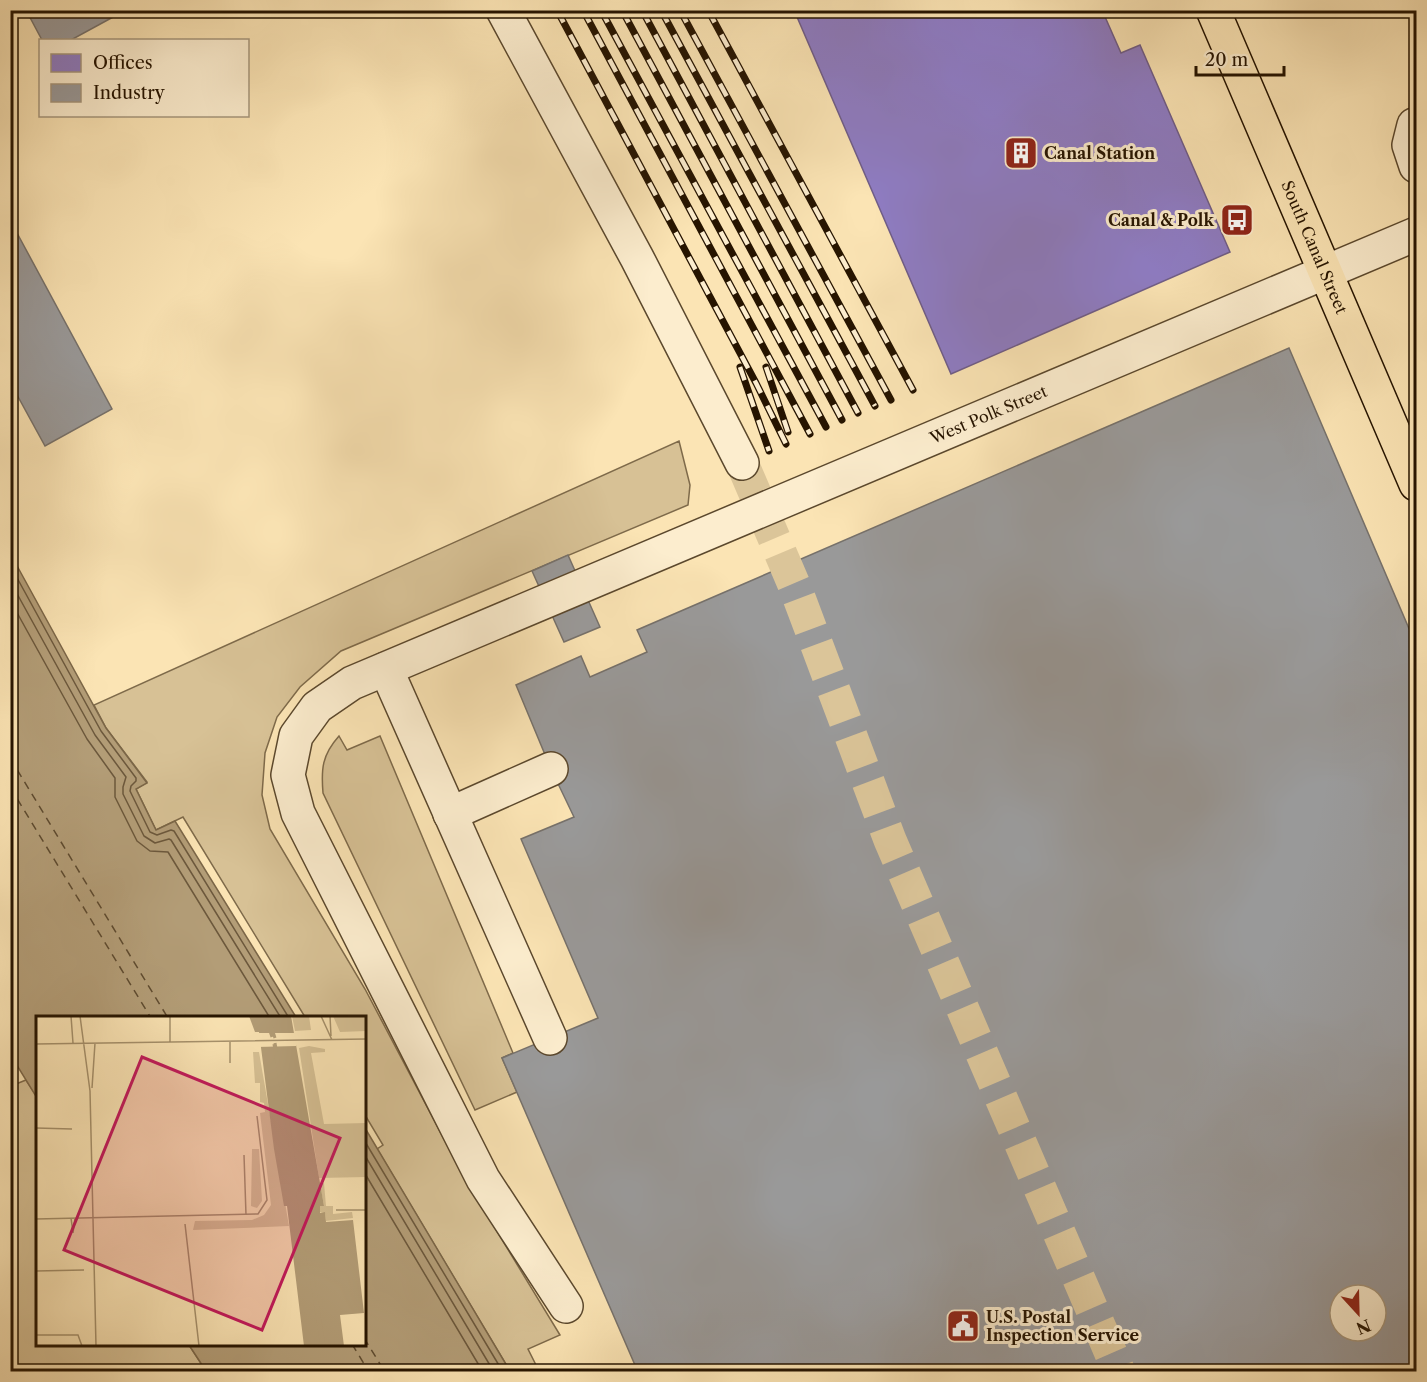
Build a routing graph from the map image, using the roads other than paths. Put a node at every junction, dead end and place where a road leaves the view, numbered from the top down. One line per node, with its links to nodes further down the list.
1 (503, 10): 7 (street)
2 (1213, 10): 6 (main road, South Canal Street)
3 (1416, 127): 4 (street)
4 (1416, 166)
5 (1416, 234): 6 (street, West Polk Street)
6 (1325, 273): 8 (main road, South Canal Street); 9 (street, West Polk Street)
7 (742, 463)
8 (1416, 484)
9 (386, 669): 11 (street); 13 (street, West Polk Street)
10 (551, 769): 11 (street)
11 (450, 814): 12 (street)
12 (550, 1038)
13 (566, 1306)

